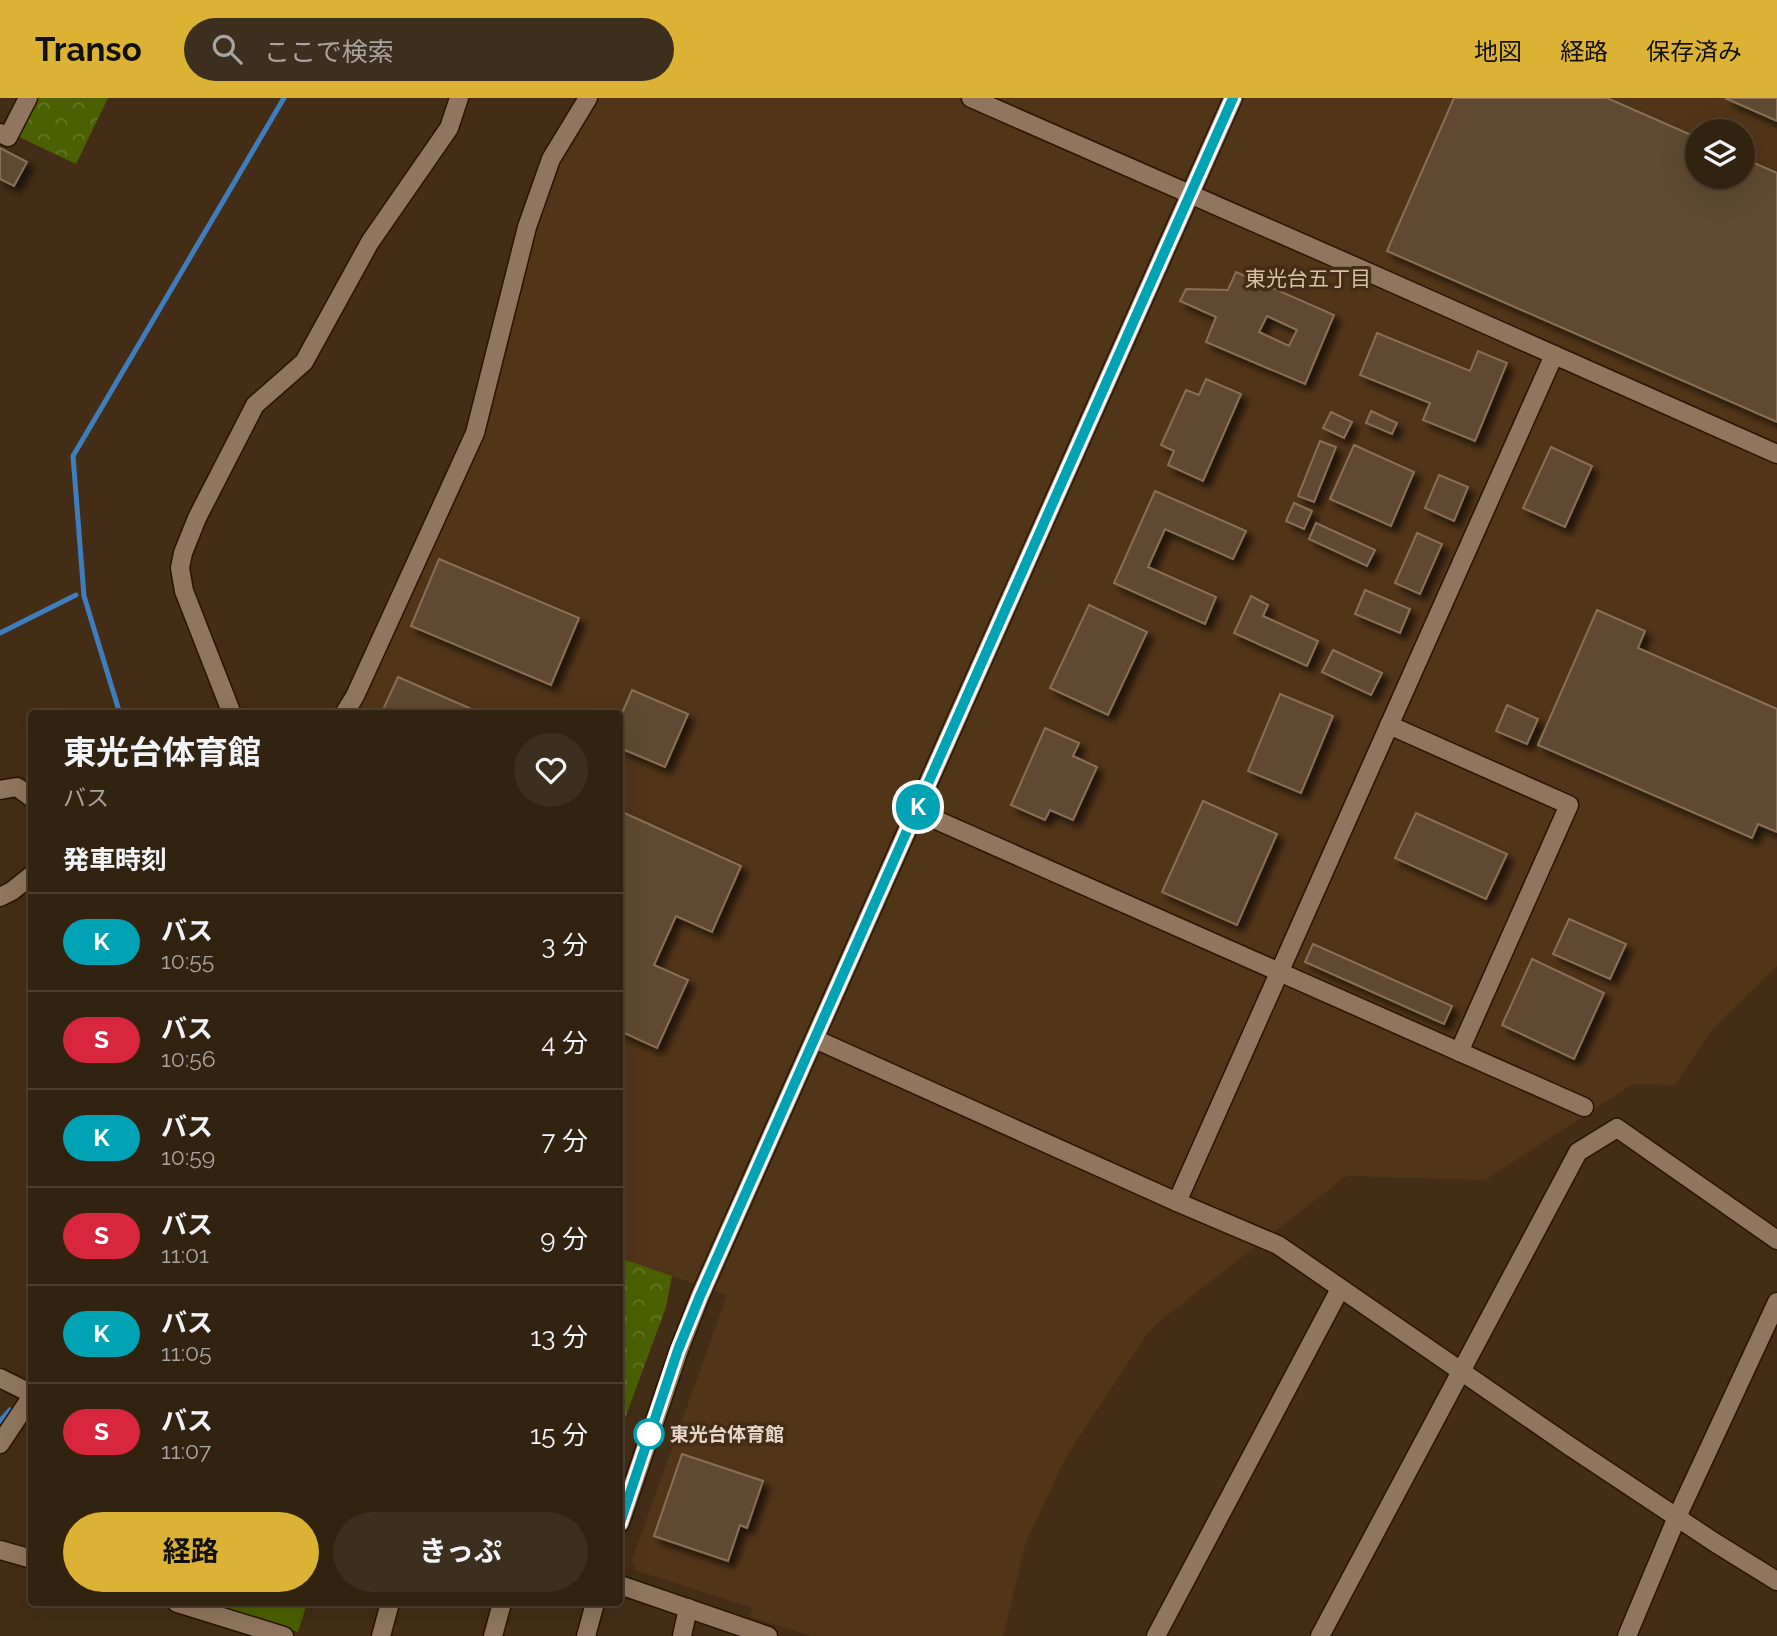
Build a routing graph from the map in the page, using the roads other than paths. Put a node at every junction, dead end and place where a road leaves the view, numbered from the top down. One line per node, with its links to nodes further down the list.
1 (28, 98): 6 (street)
2 (459, 98): 10 (street)
3 (588, 98): 11 (street)
4 (971, 98): 7 (street)
5 (1233, 98): 7 (street)
6 (0, 133)
7 (1190, 194): 8 (street); 15 (street)
8 (1554, 355): 9 (street); 12 (street)
9 (1777, 454)
10 (230, 710)
11 (346, 710)
12 (1389, 726): 18 (street); 20 (street)
13 (0, 790): 14 (street)
14 (28, 795)
15 (916, 811): 18 (street); 19 (street)
16 (28, 878): 17 (street)
17 (0, 897)
18 (1280, 973): 20 (street); 22 (street)
19 (814, 1040): 22 (street); 31 (street)
20 (1460, 1052): 21 (street)
21 (1584, 1107)
22 (1177, 1202): 24 (street)
23 (1777, 1240): 26 (street)
24 (1340, 1289): 26 (street); 48 (street)
25 (1777, 1302): 32 (street)
26 (1461, 1371): 32 (street); 49 (street)
27 (0, 1378): 28 (street)
28 (28, 1393)
29 (28, 1401): 30 (street)
30 (0, 1444)
31 (623, 1514)
32 (1677, 1517): 35 (street); 50 (street)
33 (0, 1550): 34 (street)
34 (28, 1558)
35 (1777, 1581)
36 (623, 1586): 41 (street)
37 (186, 1606): 42 (street)
38 (389, 1606): 44 (street)
39 (501, 1606): 45 (street)
40 (594, 1606): 46 (street)
41 (688, 1608): 43 (street); 47 (street)
42 (276, 1635)
43 (764, 1635)
44 (381, 1636)
45 (493, 1636)
46 (586, 1636)
47 (682, 1636)
48 (1156, 1636)
49 (1321, 1636)
50 (1627, 1636)

